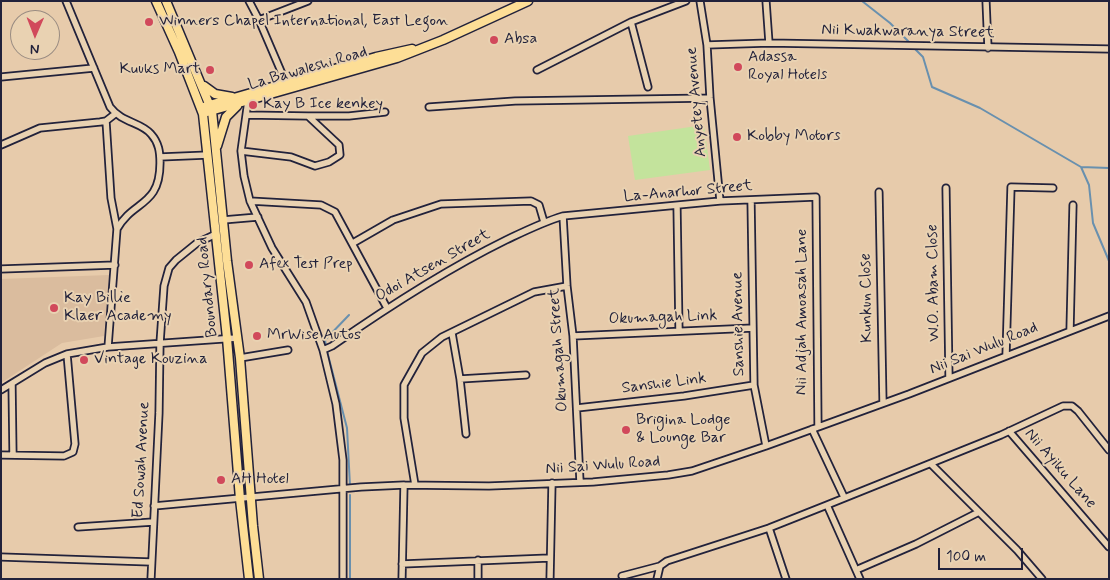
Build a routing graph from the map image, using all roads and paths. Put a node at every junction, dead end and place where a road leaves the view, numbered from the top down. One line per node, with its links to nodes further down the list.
1 (66, 1): 18 (street)
2 (156, 1): 29 (main road, Boundary Road)
3 (166, 1): 22 (main road, Boundary Road)
4 (249, 1): 11 (street)
5 (308, 1): 11 (street)
6 (528, 1): 16 (main road, La Bawaleshi Road)
7 (686, 1): 12 (street)
8 (700, 1): 14 (street, Anyetey Avenue)
9 (766, 1): 13 (street)
10 (986, 1): 15 (street)
11 (259, 20): 21 (street)
12 (632, 22): 19 (street); 23 (street)
13 (769, 43): 14 (street, Nii Kwakwaranya Street); 15 (street, Nii Kwakwaranya Street)
14 (706, 45): 24 (street, Anyetey Avenue)
15 (988, 48): 17 (street, Nii Kwakwaranya Street)
16 (419, 49): 21 (main road, La Bawaleshi Road); 26 (main road, La Bawaleshi Road)
17 (1109, 49)
18 (94, 68): 20 (street); 31 (street)
19 (537, 70)
20 (1, 77)
21 (286, 83): 25 (main road, La Bawaleshi Road)
22 (202, 85): 25 (main road); 28 (main road, Boundary Road)
23 (648, 87)
24 (710, 98): 27 (street); 46 (street, Anyetey Avenue)
25 (236, 101): 26 (main road, La Bawaleshi Road); 28 (main road, La Bawaleshi Road); 36 (main road)
26 (248, 101): 32 (street)
27 (430, 107)
28 (211, 108): 29 (main road, La Bawaleshi Road); 36 (main road, Boundary Road)
29 (202, 111): 38 (main road, Boundary Road)
30 (385, 112): 33 (street)
31 (116, 114): 34 (street); 39 (street)
32 (246, 115): 33 (street); 37 (street)
33 (308, 116): 37 (street)
34 (106, 121): 35 (street); 53 (street)
35 (1, 145)
36 (216, 150): 51 (main road, Boundary Road)
37 (241, 151): 45 (street)
38 (208, 155): 39 (street); 54 (main road, Boundary Road)
39 (160, 158): 53 (street)
40 (946, 188): 76 (street, W.O. Abam Close)
41 (1053, 188): 73 (street)
42 (879, 192): 81 (street, Kunkun Close)
43 (816, 197): 44 (street, La-Anarhor Street); 83 (street, Nii Adjah Amoasah Lane)
44 (751, 200): 46 (street, La-Anarhor Street); 61 (street, Sanshie Avenue)
45 (250, 201): 50 (street); 55 (street)
46 (720, 201): 48 (street, La-Anarhor Street)
47 (1072, 205): 62 (street)
48 (677, 206): 49 (street, La-Anarhor Street); 63 (street)
49 (563, 216): 52 (street, Odoi Atsen Street); 58 (street, Okumagah Street)
50 (258, 218): 51 (street); 70 (street)
51 (223, 220): 67 (main road, Boundary Road)
52 (544, 222): 55 (street); 59 (street, Odoi Atsen Street)
53 (117, 229): 56 (street)
54 (216, 234): 66 (main road, Boundary Road); 68 (street, Ed Sowah Avenue)
55 (353, 244): 59 (street)
56 (115, 265): 57 (street); 69 (street)
57 (1, 269)
58 (567, 286): 64 (street); 65 (street, Okumagah Street)
59 (387, 308): 70 (street, Odoi Atsen Street)
60 (1109, 316): 62 (street, Nii Sai Wulu Road)
61 (753, 328): 63 (street, Okumagah Link); 79 (street, Sanshie Avenue)
62 (1070, 330): 73 (street, Nii Sai Wulu Road)
63 (679, 331): 65 (street, Okumagah Link)
64 (452, 332): 77 (street); 94 (street)
65 (573, 336): 82 (street, Okumagah Street)
66 (227, 338): 67 (street); 68 (street); 98 (main road, Boundary Road)
67 (237, 338): 74 (main road, Boundary Road)
68 (160, 343): 69 (street); 99 (street, Ed Sowah Avenue)
69 (108, 347): 72 (street)
70 (324, 349): 95 (street)
71 (288, 350): 74 (street)
72 (67, 354): 78 (street); 88 (street)
73 (1006, 355): 76 (street, Nii Sai Wulu Road)
74 (240, 358): 96 (main road, Boundary Road)
75 (526, 374): 77 (street)
76 (949, 378): 81 (street, Nii Sai Wulu Road)
77 (460, 379): 85 (street)
78 (12, 384): 80 (street); 88 (street)
79 (754, 385): 82 (street, Sanshie Link); 86 (street, Sanshie Avenue)
80 (1, 390)
81 (883, 403): 83 (street, Nii Sai Wulu Road)
82 (577, 408): 91 (street, Okumagah Street)
83 (815, 428): 86 (street, Nii Sai Wulu Road); 97 (street)
84 (1010, 431): 87 (street); 90 (street); 105 (street, Nii Ayiku Lane)
85 (466, 434)
86 (766, 446): 91 (street, Nii Sai Wulu Road)
87 (1109, 450)
88 (14, 455): 89 (street)
89 (1, 456)
90 (931, 464): 97 (street); 101 (street)
91 (580, 482): 92 (street, Nii Sai Wulu Road)
92 (552, 483): 94 (street, Nii Sai Wulu Road); 107 (street)
93 (404, 485): 94 (street, Nii Sai Wulu Road); 95 (street, Nii Sai Wulu Road); 110 (street)
94 (415, 485)
95 (343, 489): 96 (street, Nii Sai Wulu Road); 117 (street)
96 (250, 497): 98 (street, Nii Sai Wulu Road); 116 (main road, Boundary Road)
97 (844, 497): 100 (street)
98 (240, 499): 99 (street, Nii Sai Wulu Road); 115 (main road, Boundary Road)
99 (154, 506): 102 (street, Ed Sowah Avenue)
100 (826, 506): 104 (street); 112 (street)
101 (979, 512): 112 (street); 124 (street)
102 (154, 522): 103 (street); 109 (street, Ed Sowah Avenue)
103 (78, 527)
104 (769, 528): 111 (street); 122 (street)
105 (1109, 547)
106 (1, 557): 109 (street)
107 (549, 558): 108 (street); 120 (street)
108 (478, 560): 110 (street); 119 (street)
109 (152, 562): 114 (street, Ed Sowah Avenue)
110 (402, 564): 118 (street)
111 (660, 566): 113 (street); 121 (street)
112 (856, 570): 123 (street)
113 (622, 576)
114 (151, 579)
115 (249, 579)
116 (259, 579)
117 (343, 579)
118 (402, 579)
119 (478, 579)
120 (550, 579)
121 (657, 579)
122 (786, 579)
123 (860, 579)
124 (1042, 579)

